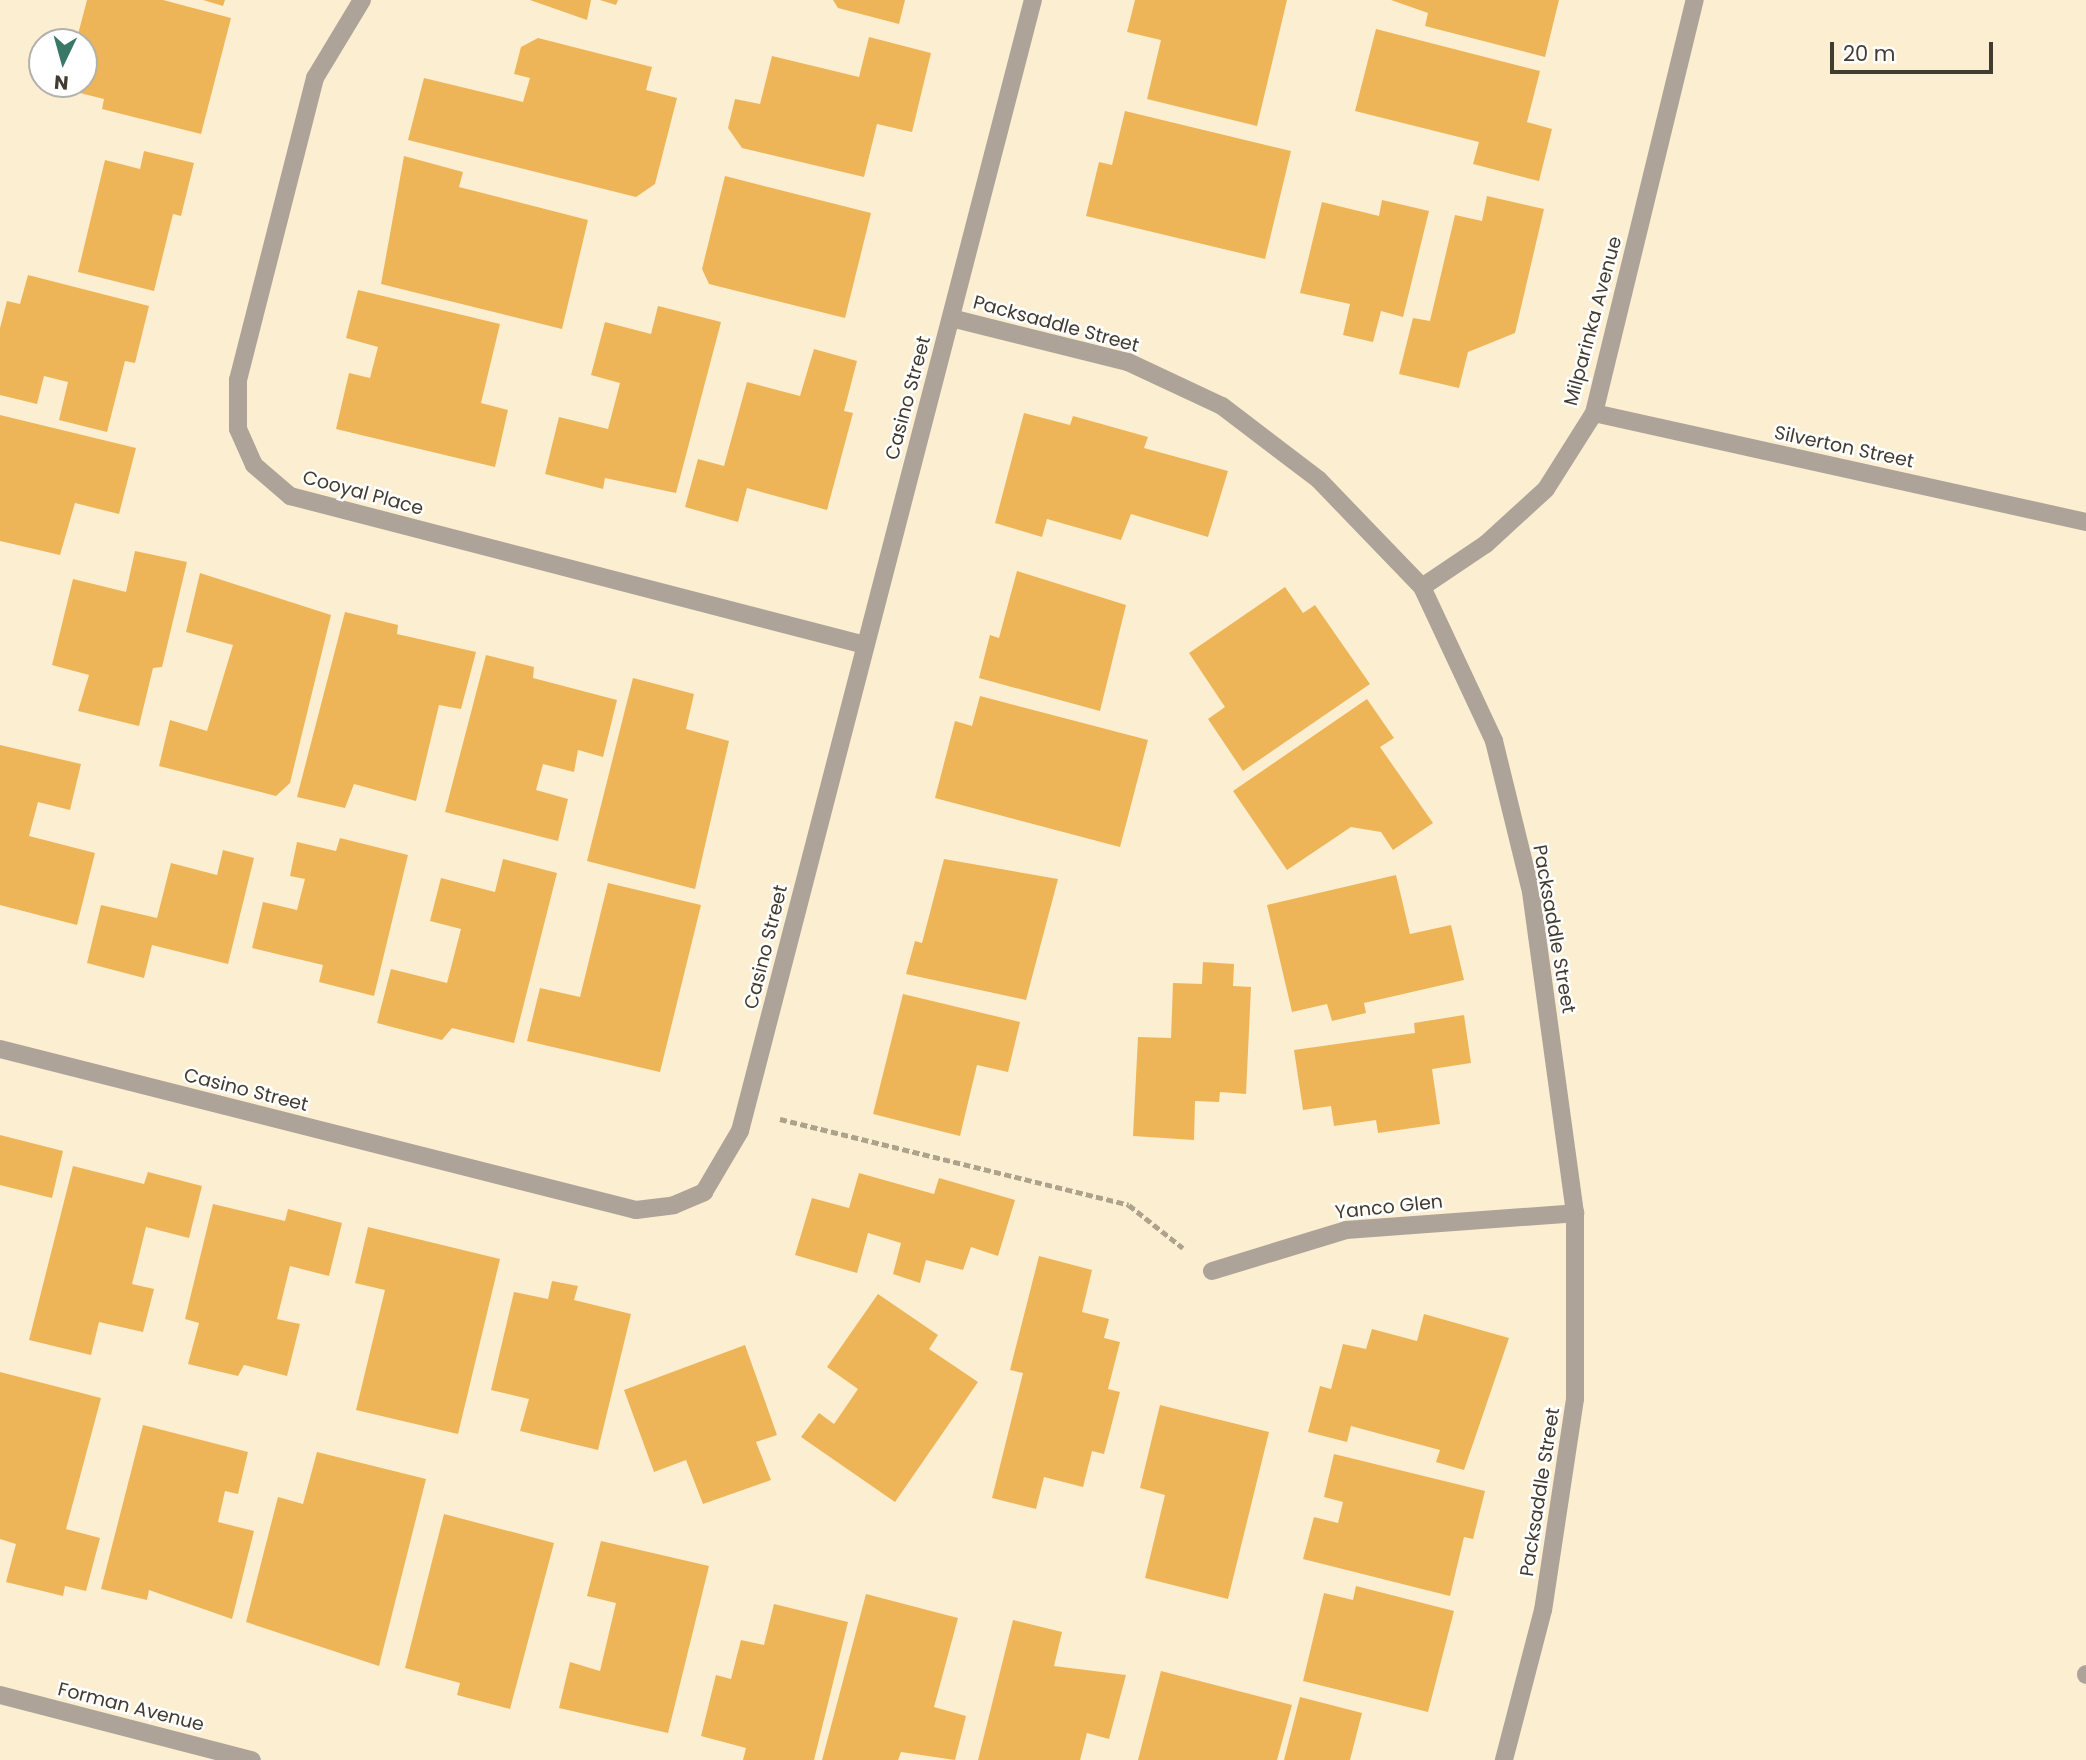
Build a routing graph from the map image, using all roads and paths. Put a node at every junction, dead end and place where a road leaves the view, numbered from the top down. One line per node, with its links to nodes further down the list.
1 (362, 0): 8 (street, Cooyal Place)
2 (1033, 0): 4 (street, Casino Street)
3 (1695, 0): 5 (street, Milparinka Avenue)
4 (951, 318): 7 (street, Packsaddle Street); 8 (street, Casino Street)
5 (1594, 413): 6 (street, Silverton Street); 7 (street, Milparinka Avenue)
6 (2086, 522)
7 (1422, 587): 11 (street, Packsaddle Street)
8 (866, 645): 10 (street, Casino Street)
9 (0, 1049): 10 (street, Casino Street)
10 (746, 1111): 12 (path)
11 (1575, 1213): 12 (street, Yanco Glen); 15 (street, Packsaddle Street)
12 (1212, 1270)
13 (0, 1695): 14 (street, Forman Avenue)
14 (252, 1760)
15 (1504, 1760)

